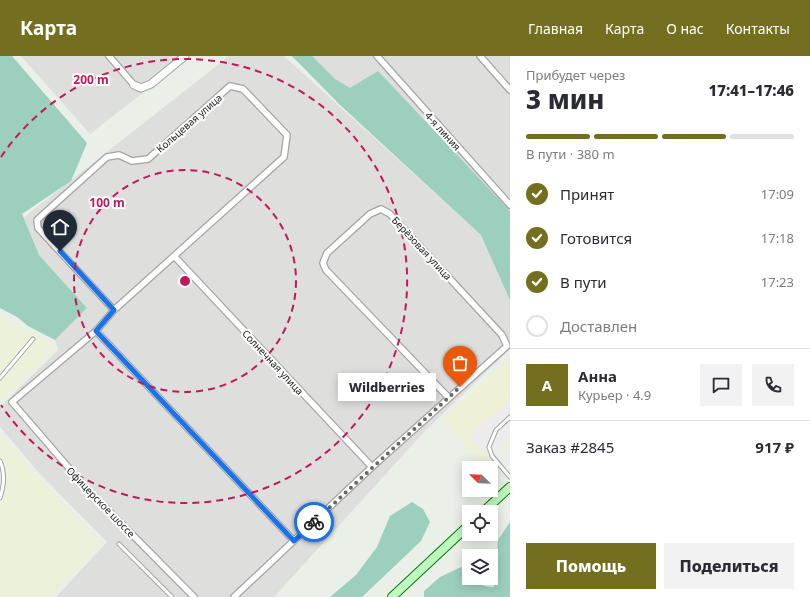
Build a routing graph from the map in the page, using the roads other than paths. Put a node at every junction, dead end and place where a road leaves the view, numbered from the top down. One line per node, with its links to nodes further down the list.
1 (109, 56): 5 (street)
2 (185, 56): 5 (street)
3 (377, 56): 7 (street, 4-я линия)
4 (480, 56): 6 (street)
5 (134, 85)
6 (510, 90)
7 (510, 205)
8 (174, 256): 9 (street, Кольцевая улица); 9 (street, Кольцевая улица); 18 (street, Солнечная улица)
9 (114, 310): 10 (street, Кольцевая улица)
10 (96, 331): 15 (street, Кольцевая улица); 24 (street)
11 (33, 339): 13 (lane)
12 (508, 347): 14 (street); 14 (street, Берёзовая улица)
13 (0, 378)
14 (449, 398): 18 (street)
15 (12, 402): 27 (street, Офицерское шоссе)
16 (510, 417): 19 (lane)
17 (0, 461): 21 (lane)
18 (372, 468): 24 (street)
19 (510, 477)
20 (510, 487): 22 (main road)
21 (0, 498)
22 (491, 505)
23 (462, 532): 29 (main road)
24 (294, 541): 28 (street)
25 (119, 544): 26 (lane)
26 (172, 597)
27 (194, 597)
28 (234, 597)
29 (392, 597)

